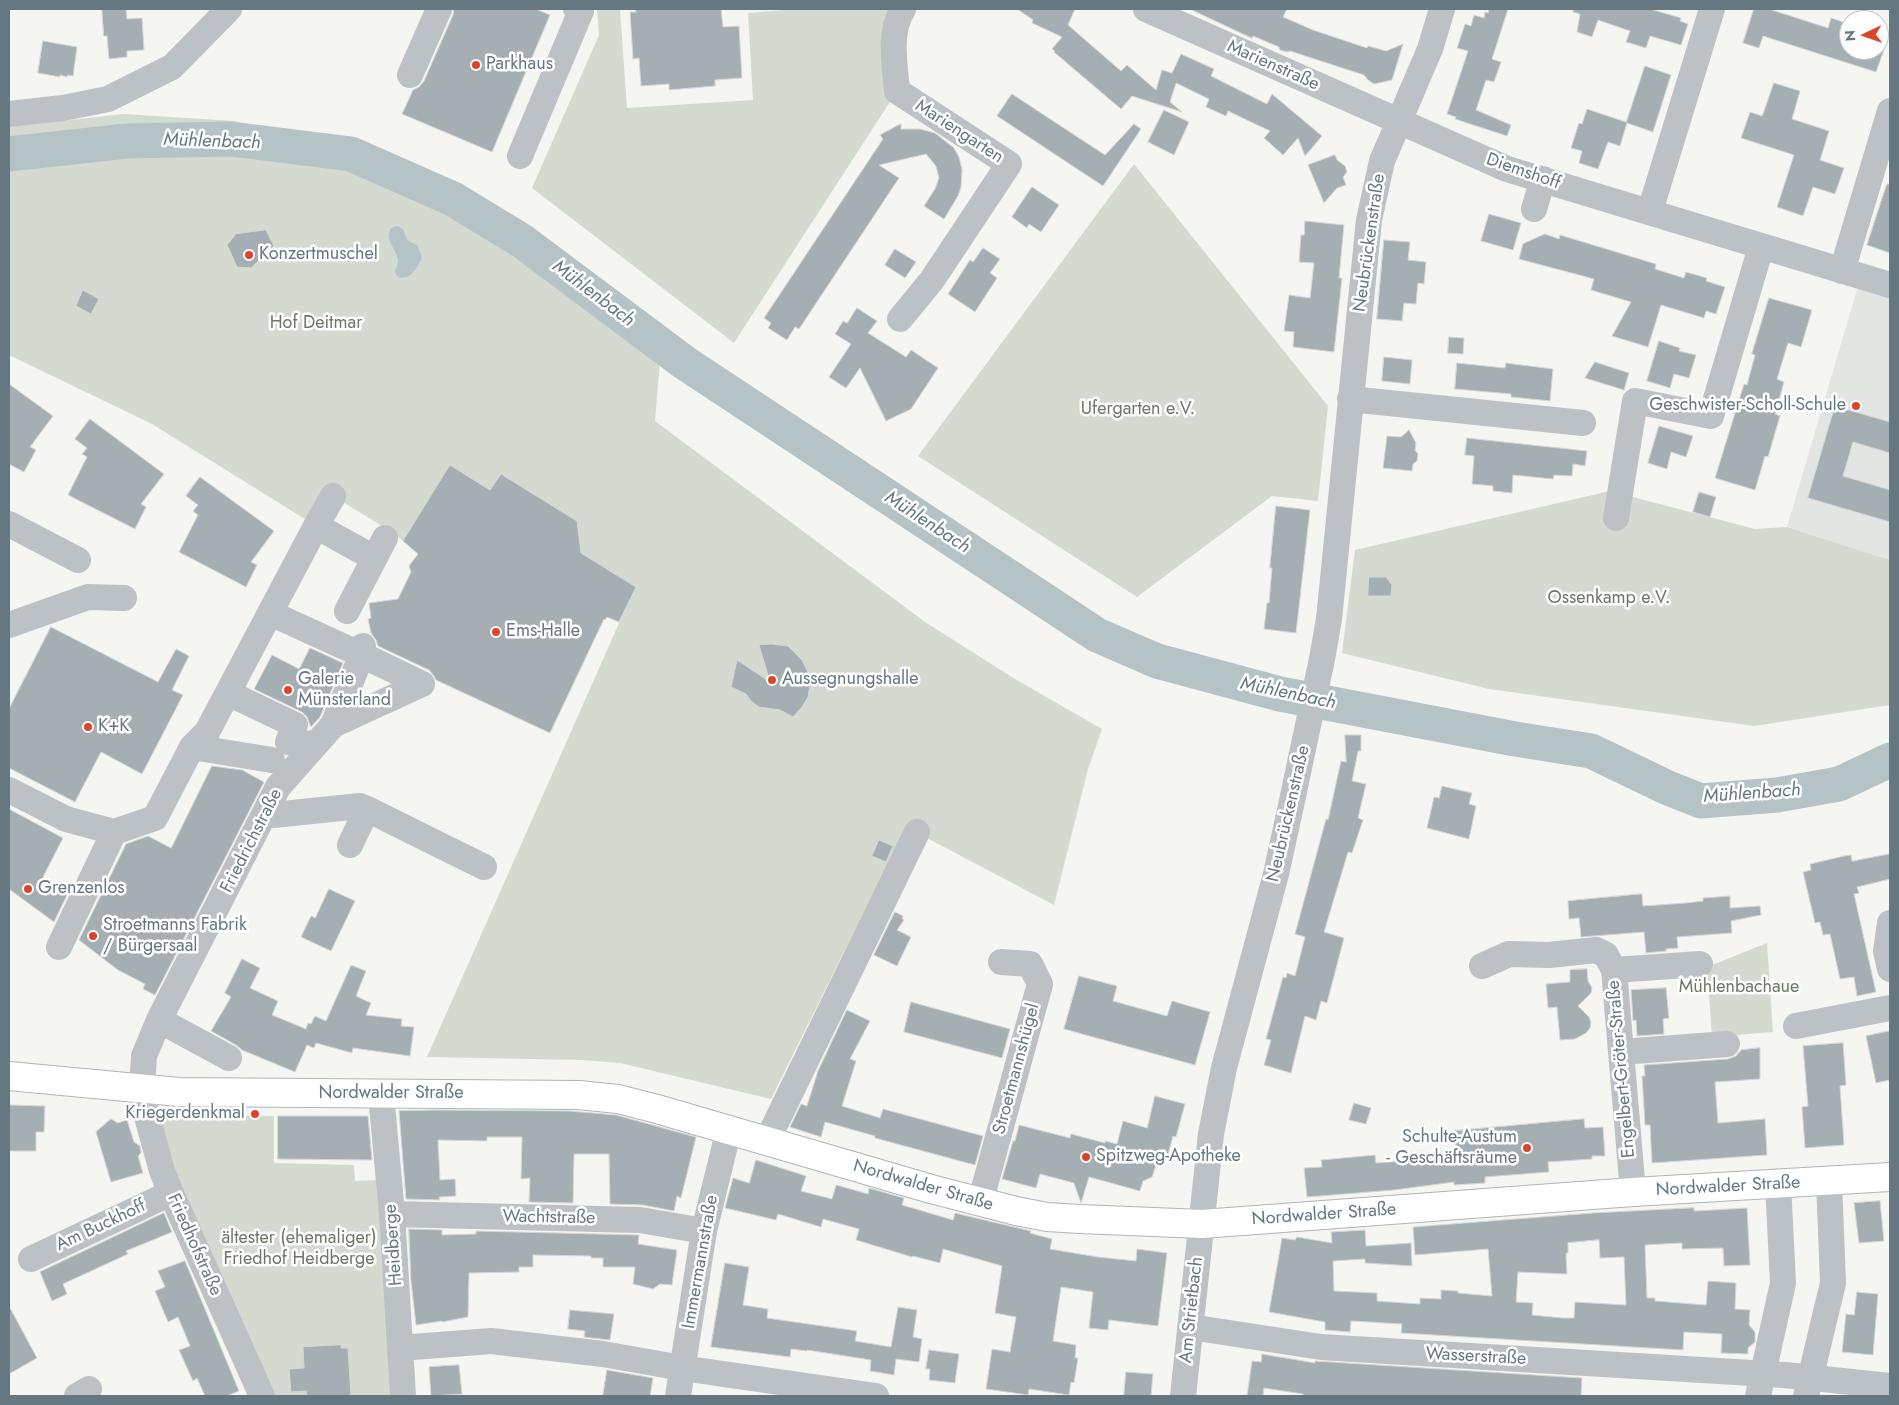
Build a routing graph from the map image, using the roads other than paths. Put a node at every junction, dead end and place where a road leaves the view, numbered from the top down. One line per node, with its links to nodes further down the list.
1 (229, 9): 10 (street)
2 (439, 9): 8 (street)
3 (576, 9): 12 (street)
4 (903, 9): 19 (street, Mariengarten)
5 (1146, 9): 11 (street, Marienstraße)
6 (1442, 9): 11 (street, Neubrückenstraße)
7 (1712, 9): 15 (street)
8 (410, 75)
9 (1890, 111): 17 (street)
10 (9, 114)
11 (1400, 122): 13 (street, Diemshoff); 20 (street, Neubrückenstraße)
12 (520, 156)
13 (1543, 180): 14 (street); 15 (street, Diemshoff)
14 (1534, 209)
15 (1650, 211): 16 (street, Diemshoff)
16 (1760, 247): 17 (street, Diemshoff); 23 (street)
17 (1842, 271): 18 (street, Diemshoff)
18 (1890, 285)
19 (900, 320)
20 (1350, 399): 21 (street); 68 (street, Neubrückenstraße)
21 (1583, 423)
22 (333, 496): 25 (street)
23 (1616, 518)
24 (9, 524): 26 (street)
25 (316, 526): 28 (street); 29 (street)
26 (78, 560)
27 (124, 598): 30 (street)
28 (347, 611)
29 (270, 613): 31 (street); 32 (street)
30 (9, 625)
31 (360, 657): 33 (street); 33 (street)
32 (228, 693): 33 (street); 34 (street)
33 (324, 735): 38 (street, Friedrichstraße)
34 (192, 748): 35 (street); 39 (street)
35 (272, 760)
36 (9, 790): 39 (street)
37 (367, 809): 38 (street); 41 (street); 42 (street)
38 (264, 816): 51 (street, Friedrichstraße)
39 (114, 832): 44 (street)
40 (916, 832): 60 (street)
41 (350, 845)
42 (484, 867)
43 (1890, 923): 48 (street)
44 (59, 947)
45 (1000, 962): 66 (street, Stroetmannshügel)
46 (1700, 964): 49 (street)
47 (1482, 966): 49 (street, Engelbert-Gröter-Straße)
48 (1890, 968)
49 (1614, 970): 54 (street, Engelbert-Gröter-Straße)
50 (1890, 1008): 52 (street)
51 (160, 1020): 55 (street); 57 (street, Friedrichstraße)
52 (1796, 1026)
53 (1727, 1044): 54 (street)
54 (1621, 1052): 64 (street, Engelbert-Gröter-Straße)
55 (229, 1058)
56 (9, 1076): 57 (main road, Nordwalder Straße)
57 (142, 1089): 58 (main road, Nordwalder Straße); 65 (street, Friedhofstraße)
58 (381, 1094): 59 (main road, Nordwalder Straße); 67 (street, Heidberge)
59 (729, 1129): 60 (main road, Nordwalder Straße); 69 (street, Immermannstraße)
60 (767, 1141): 66 (main road, Nordwalder Straße)
61 (1890, 1177): 62 (main road, Nordwalder Straße)
62 (1829, 1181): 63 (main road, Nordwalder Straße); 76 (street)
63 (1778, 1184): 64 (main road, Nordwalder Straße); 74 (street)
64 (1633, 1192): 68 (main road, Nordwalder Straße)
65 (170, 1193): 70 (street, Am Buckhoff); 77 (street, Friedhofstraße)
66 (980, 1203): 68 (main road, Nordwalder Straße)
67 (392, 1214): 69 (street, Wachtstraße); 72 (street, Heidberge)
68 (1202, 1224): 71 (street, Am Strietbach)
69 (704, 1231): 73 (street, Immermannstraße)
70 (31, 1259)
71 (1190, 1327): 74 (street, Wasserstraße); 81 (street, Am Strietbach)
72 (400, 1348): 73 (street); 78 (street, Heidberge)
73 (682, 1368): 79 (street, Immermannstraße); 80 (street)
74 (1761, 1385): 76 (street, Wasserstraße)
75 (1890, 1386): 76 (street, Wasserstraße)
76 (1809, 1387)
77 (262, 1396)
78 (403, 1396)
79 (678, 1396)
80 (876, 1396)
81 (1183, 1396)

